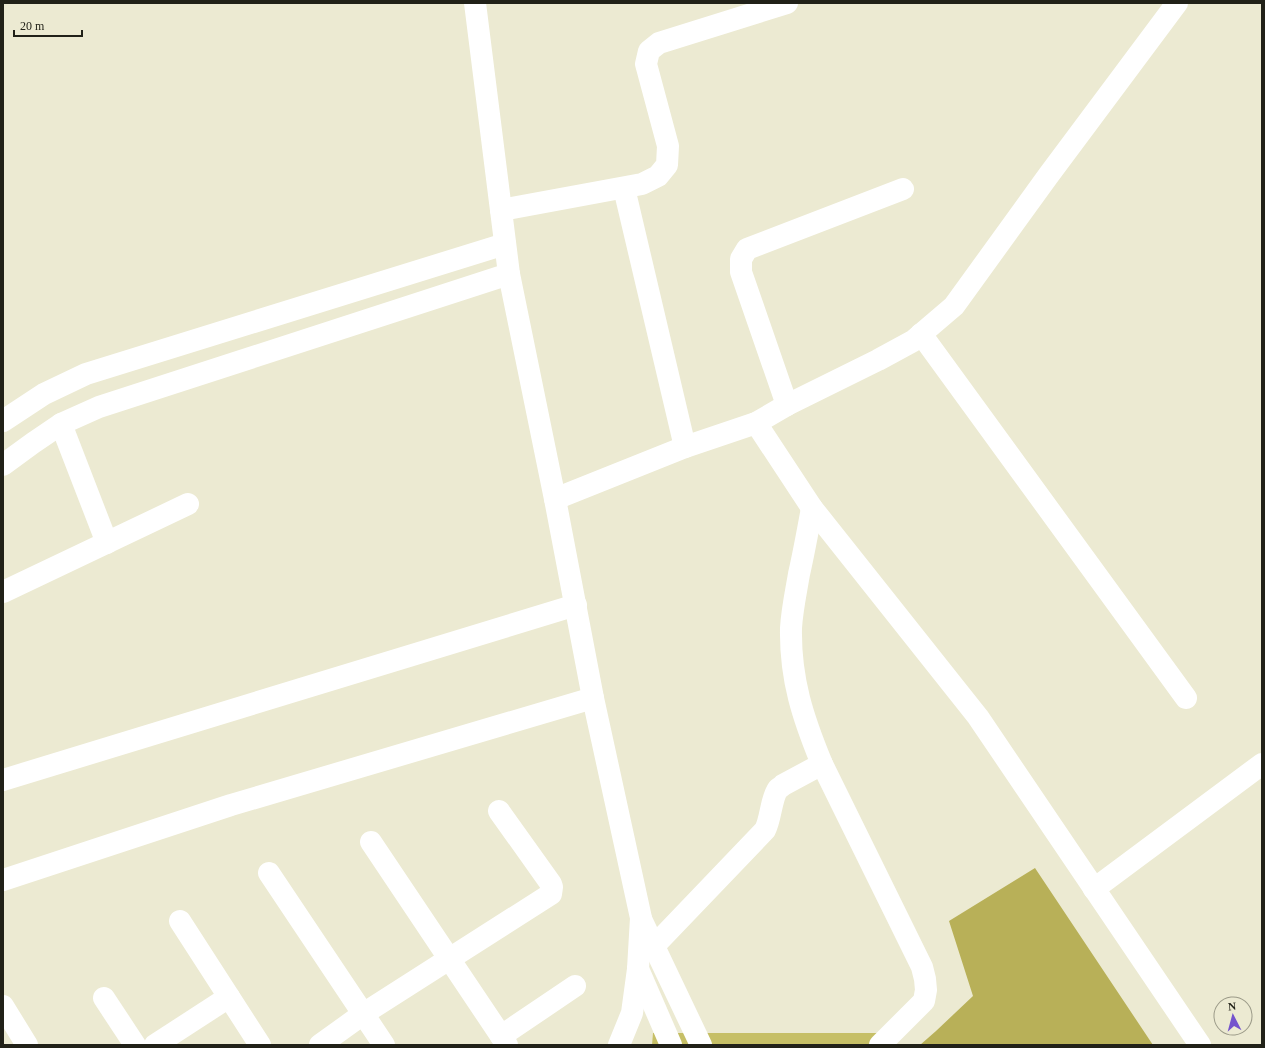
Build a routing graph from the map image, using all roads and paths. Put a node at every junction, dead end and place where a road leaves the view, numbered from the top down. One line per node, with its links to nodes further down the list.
1 (787, 3): 4 (street)
2 (1177, 3): 9 (street)
3 (481, 7): 6 (street)
4 (624, 188): 6 (street); 14 (street)
5 (903, 189): 10 (street)
6 (500, 210): 7 (street)
7 (505, 244): 8 (street); 11 (street)
8 (509, 274): 13 (street); 16 (street)
9 (921, 334): 10 (street); 23 (street)
10 (787, 405): 12 (street)
11 (3, 421)
12 (756, 423): 14 (street); 18 (street)
13 (61, 424): 15 (street); 19 (street)
14 (685, 447): 16 (street)
15 (3, 465)
16 (555, 499): 21 (street)
17 (188, 504): 19 (street)
18 (812, 508): 24 (street); 31 (street)
19 (107, 543): 20 (street)
20 (3, 592)
21 (576, 605): 22 (street); 26 (street)
22 (593, 698): 30 (street); 32 (street)
23 (1186, 698)
24 (822, 764): 34 (street); 52 (street)
25 (1262, 764): 31 (street)
26 (3, 780)
27 (499, 811): 35 (street)
28 (372, 842): 35 (street)
29 (269, 873): 41 (street)
30 (3, 880)
31 (1094, 889): 53 (street)
32 (641, 918): 34 (street); 36 (street)
33 (180, 921): 38 (street)
34 (654, 946): 51 (street)
35 (449, 960): 41 (street); 42 (street)
36 (638, 969): 49 (street); 50 (street)
37 (575, 986): 42 (street)
38 (229, 997): 45 (street); 46 (street)
39 (104, 998): 44 (street)
40 (3, 1006): 43 (street)
41 (363, 1014): 47 (street); 48 (street)
42 (504, 1040)
43 (27, 1045)
44 (135, 1045)
45 (155, 1045)
46 (260, 1045)
47 (320, 1045)
48 (384, 1045)
49 (619, 1045)
50 (671, 1045)
51 (701, 1045)
52 (880, 1045)
53 (1200, 1045)

